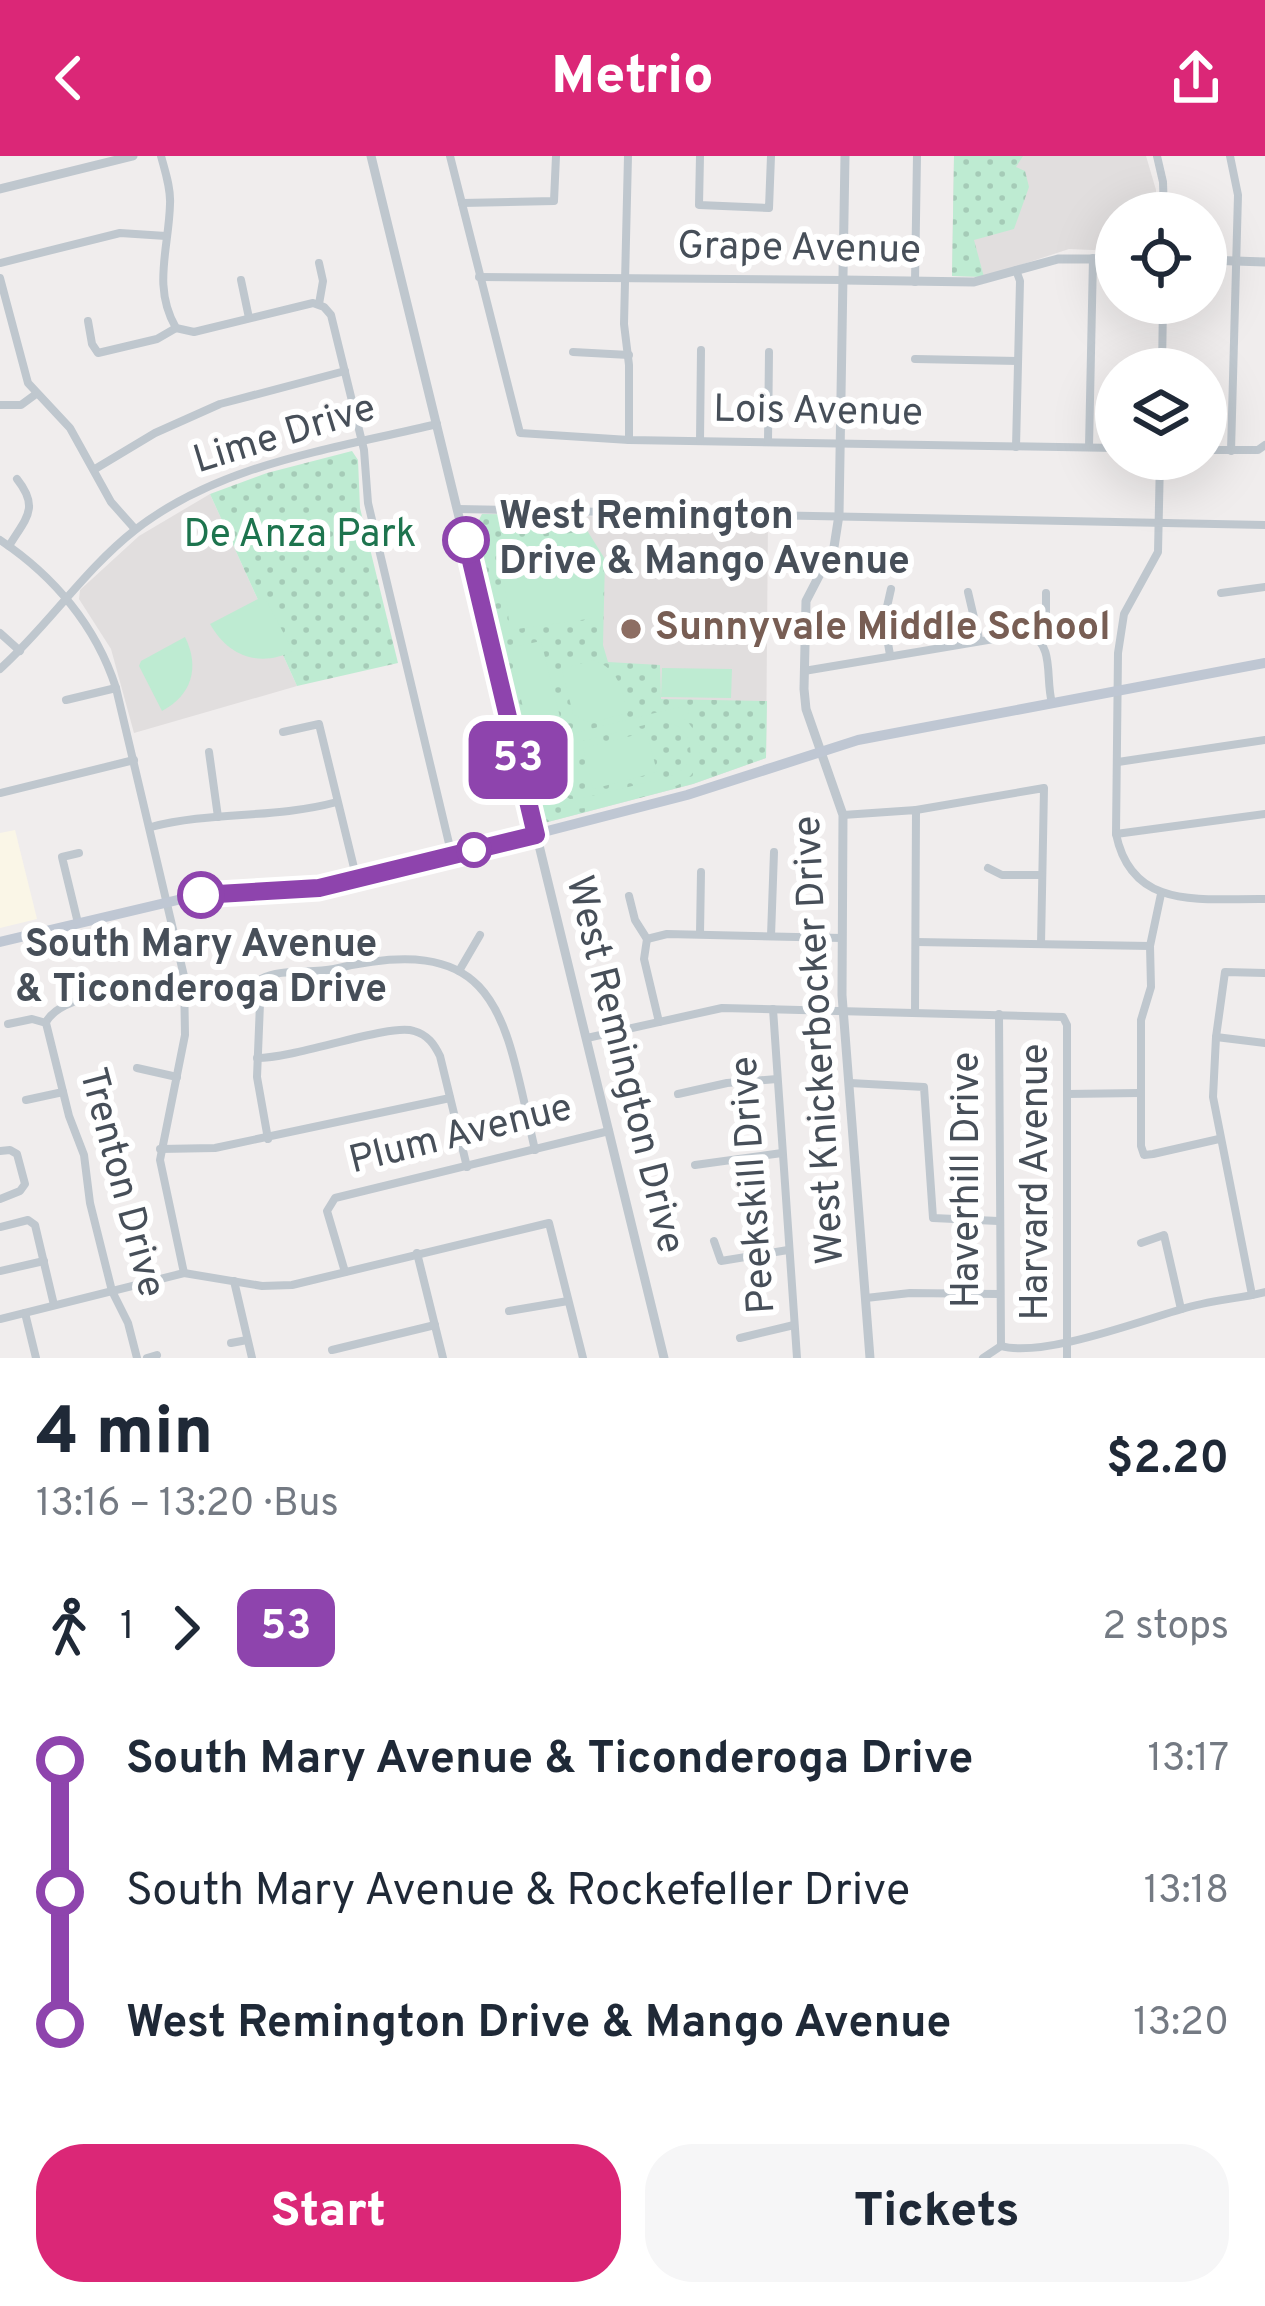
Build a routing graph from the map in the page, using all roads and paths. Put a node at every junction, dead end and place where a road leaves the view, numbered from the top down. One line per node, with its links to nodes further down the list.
1 (133, 156): 13 (street)
2 (161, 156): 16 (street)
3 (371, 156): 43 (street, West Remington Drive)
4 (450, 156): 15 (street)
5 (556, 156): 15 (street)
6 (628, 156): 25 (street)
7 (700, 156): 8 (street)
8 (770, 156)
9 (845, 156): 28 (street, West Knickerbocker Drive)
10 (917, 156): 29 (street)
11 (1157, 156): 14 (street)
12 (1230, 156): 19 (street)
13 (0, 189)
14 (1163, 192)
15 (462, 203): 24 (street)
16 (166, 236): 22 (street); 33 (street)
17 (1093, 258): 23 (street, Grape Avenue); 51 (street)
18 (1227, 261): 19 (street)
19 (1236, 261): 21 (street); 54 (street)
20 (319, 262): 30 (street)
21 (1265, 262)
22 (0, 263)
23 (1016, 271): 29 (street, Grape Avenue); 39 (street)
24 (479, 277): 25 (street, Grape Avenue); 44 (street, Lois Avenue)
25 (625, 277): 28 (street, Grape Avenue); 37 (street)
26 (0, 278): 41 (street)
27 (241, 280): 31 (street)
28 (843, 280): 29 (street, Grape Avenue); 48 (street, West Knickerbocker Drive)
29 (915, 282)
30 (319, 304): 31 (street); 40 (street)
31 (249, 318): 33 (street)
32 (88, 321): 33 (street)
33 (176, 328)
34 (700, 350): 46 (street)
35 (573, 352): 37 (street)
36 (770, 352): 47 (street)
37 (628, 356): 44 (street)
38 (916, 359): 39 (street)
39 (1018, 361): 50 (street)
40 (345, 371): 45 (street); 55 (street)
41 (36, 394): 42 (street); 55 (street)
42 (0, 405)
43 (438, 423): 45 (street, Lime Drive); 58 (street, West Remington Drive)
44 (629, 440): 46 (street, Lois Avenue)
45 (362, 441): 62 (street, Lime Drive); 99 (street)
46 (700, 441): 47 (street, Lois Avenue)
47 (768, 441): 48 (street, Lois Avenue)
48 (841, 443): 50 (street, Lois Avenue); 59 (street, West Knickerbocker Drive)
49 (1265, 445): 54 (street)
50 (1016, 447): 51 (street, Lois Avenue)
51 (1089, 447): 52 (street, Lois Avenue)
52 (1095, 447)
53 (1227, 451): 54 (street)
54 (1231, 451)
55 (95, 469): 62 (street)
56 (17, 479): 63 (street)
57 (1160, 480): 60 (street)
58 (458, 509): 59 (street); 96 (street, West Remington Drive)
59 (839, 514): 60 (street); 77 (street, West Knickerbocker Drive)
60 (1160, 521): 61 (street); 79 (street)
61 (1265, 525)
62 (135, 530): 69 (street, Lime Drive)
63 (5, 544): 69 (street)
64 (1265, 587): 68 (street)
65 (891, 589): 74 (street)
66 (968, 592): 72 (street)
67 (1046, 593): 71 (street)
68 (1221, 593)
69 (66, 599): 73 (street, Lime Drive); 78 (street)
70 (0, 632): 73 (street)
71 (1037, 635): 72 (street); 81 (street)
72 (979, 639): 74 (street)
73 (20, 652): 76 (street, Lime Drive)
74 (890, 655): 77 (street)
75 (1265, 663): 79 (main road)
76 (0, 669)
77 (805, 671): 84 (street, West Knickerbocker Drive)
78 (116, 688): 80 (street); 86 (street)
79 (1119, 690): 81 (main road); 87 (street)
80 (66, 700)
81 (1052, 703): 84 (main road)
82 (283, 732): 89 (street)
83 (1265, 740): 87 (street)
84 (820, 750): 92 (street, West Knickerbocker Drive); 96 (main road)
85 (209, 752): 93 (street)
86 (134, 760): 88 (street); 94 (street)
87 (1118, 762): 95 (street)
88 (0, 793)
89 (337, 802): 93 (street); 103 (street)
90 (916, 810): 92 (street); 102 (street); 115 (street)
91 (1265, 814): 95 (street)
92 (843, 815): 113 (street, West Knickerbocker Drive)
93 (218, 817): 94 (street)
94 (151, 827): 107 (street)
95 (1116, 834): 104 (street)
96 (536, 835): 99 (main road); 129 (street, West Remington Drive)
97 (774, 851): 111 (street)
98 (79, 853): 108 (street)
99 (452, 856): 103 (main road)
100 (988, 868): 102 (street)
101 (701, 872): 109 (street)
102 (1042, 875): 116 (street)
103 (357, 880): 107 (main road)
104 (1161, 894): 106 (street); 117 (street)
105 (629, 896): 112 (street)
106 (1265, 899)
107 (169, 902): 108 (main road); 120 (street)
108 (78, 923): 114 (main road)
109 (700, 934): 111 (street); 112 (street)
110 (481, 935): 118 (street)
111 (771, 936): 113 (street)
112 (647, 938): 125 (street)
113 (842, 938): 122 (street, West Knickerbocker Drive)
114 (0, 942)
115 (916, 942): 116 (street); 123 (street)
116 (1041, 944): 117 (street)
117 (1150, 946): 137 (street)
118 (459, 971): 131 (street); 146 (street)
119 (1265, 973): 128 (street)
120 (186, 991): 126 (street); 133 (street)
121 (773, 1009): 122 (street); 125 (street); 134 (street, Peekskill Drive)
122 (844, 1009): 123 (street); 135 (street, West Knickerbocker Drive)
123 (915, 1012): 124 (street)
124 (999, 1014): 139 (street, Harvard Avenue); 152 (street, Haverhill Drive)
125 (659, 1022): 129 (street)
126 (46, 1023): 127 (street); 136 (street, Trenton Drive)
127 (8, 1024)
128 (1216, 1037): 130 (street); 144 (street)
129 (587, 1038): 142 (street, West Remington Drive)
130 (1265, 1043)
131 (257, 1058): 140 (street); 143 (street)
132 (137, 1068): 133 (street)
133 (177, 1077): 145 (street)
134 (777, 1079): 138 (street); 148 (street, Peekskill Drive)
135 (850, 1083): 152 (street); 167 (street, West Knickerbocker Drive)
136 (63, 1092): 141 (street); 163 (street, Trenton Drive)
137 (1138, 1093): 139 (street); 144 (street)
138 (678, 1094)
139 (1067, 1094): 180 (street, Harvard Avenue)
140 (450, 1098): 143 (street); 150 (street)
141 (26, 1100)
142 (610, 1131): 146 (street, Plum Avenue); 187 (street, West Remington Drive)
143 (268, 1138): 145 (street)
144 (1219, 1139): 166 (street)
145 (160, 1150): 161 (street)
146 (535, 1150): 150 (street, Plum Avenue)
147 (0, 1151): 151 (street)
148 (782, 1153): 149 (street); 156 (street, Peekskill Drive)
149 (695, 1165)
150 (467, 1167): 160 (street, Plum Avenue)
151 (0, 1198)
152 (998, 1221): 165 (street, Haverhill Drive)
153 (0, 1226): 158 (street)
154 (714, 1241): 156 (street)
155 (1141, 1243): 170 (street)
156 (788, 1250): 175 (street, Peekskill Drive)
157 (417, 1253): 160 (street); 168 (street); 174 (street)
158 (44, 1261): 159 (street); 169 (street)
159 (0, 1271)
160 (345, 1272): 162 (street)
161 (184, 1273): 162 (street); 163 (street)
162 (233, 1281): 177 (street)
163 (112, 1291): 169 (street); 183 (street, Trenton Drive)
164 (1265, 1292): 166 (street)
165 (998, 1294): 167 (street); 179 (street, Haverhill Drive)
166 (1252, 1295): 170 (street)
167 (866, 1298): 189 (street, West Knickerbocker Drive)
168 (568, 1300): 171 (street); 186 (street)
169 (54, 1305): 172 (street)
170 (1181, 1309): 180 (street)
171 (508, 1311)
172 (25, 1313): 173 (street); 182 (street)
173 (0, 1319)
174 (435, 1324): 181 (street); 185 (street)
175 (794, 1325): 176 (street); 188 (street, Peekskill Drive)
176 (740, 1338)
177 (247, 1340): 178 (street); 184 (street)
178 (231, 1343)
179 (1000, 1346): 180 (street); 190 (street)
180 (1067, 1346): 191 (street, Harvard Avenue)
181 (332, 1350)
182 (37, 1358)
183 (137, 1358)
184 (252, 1358)
185 (443, 1358)
186 (583, 1358)
187 (664, 1358)
188 (797, 1358)
189 (870, 1358)
190 (983, 1358)
191 (1067, 1358)

